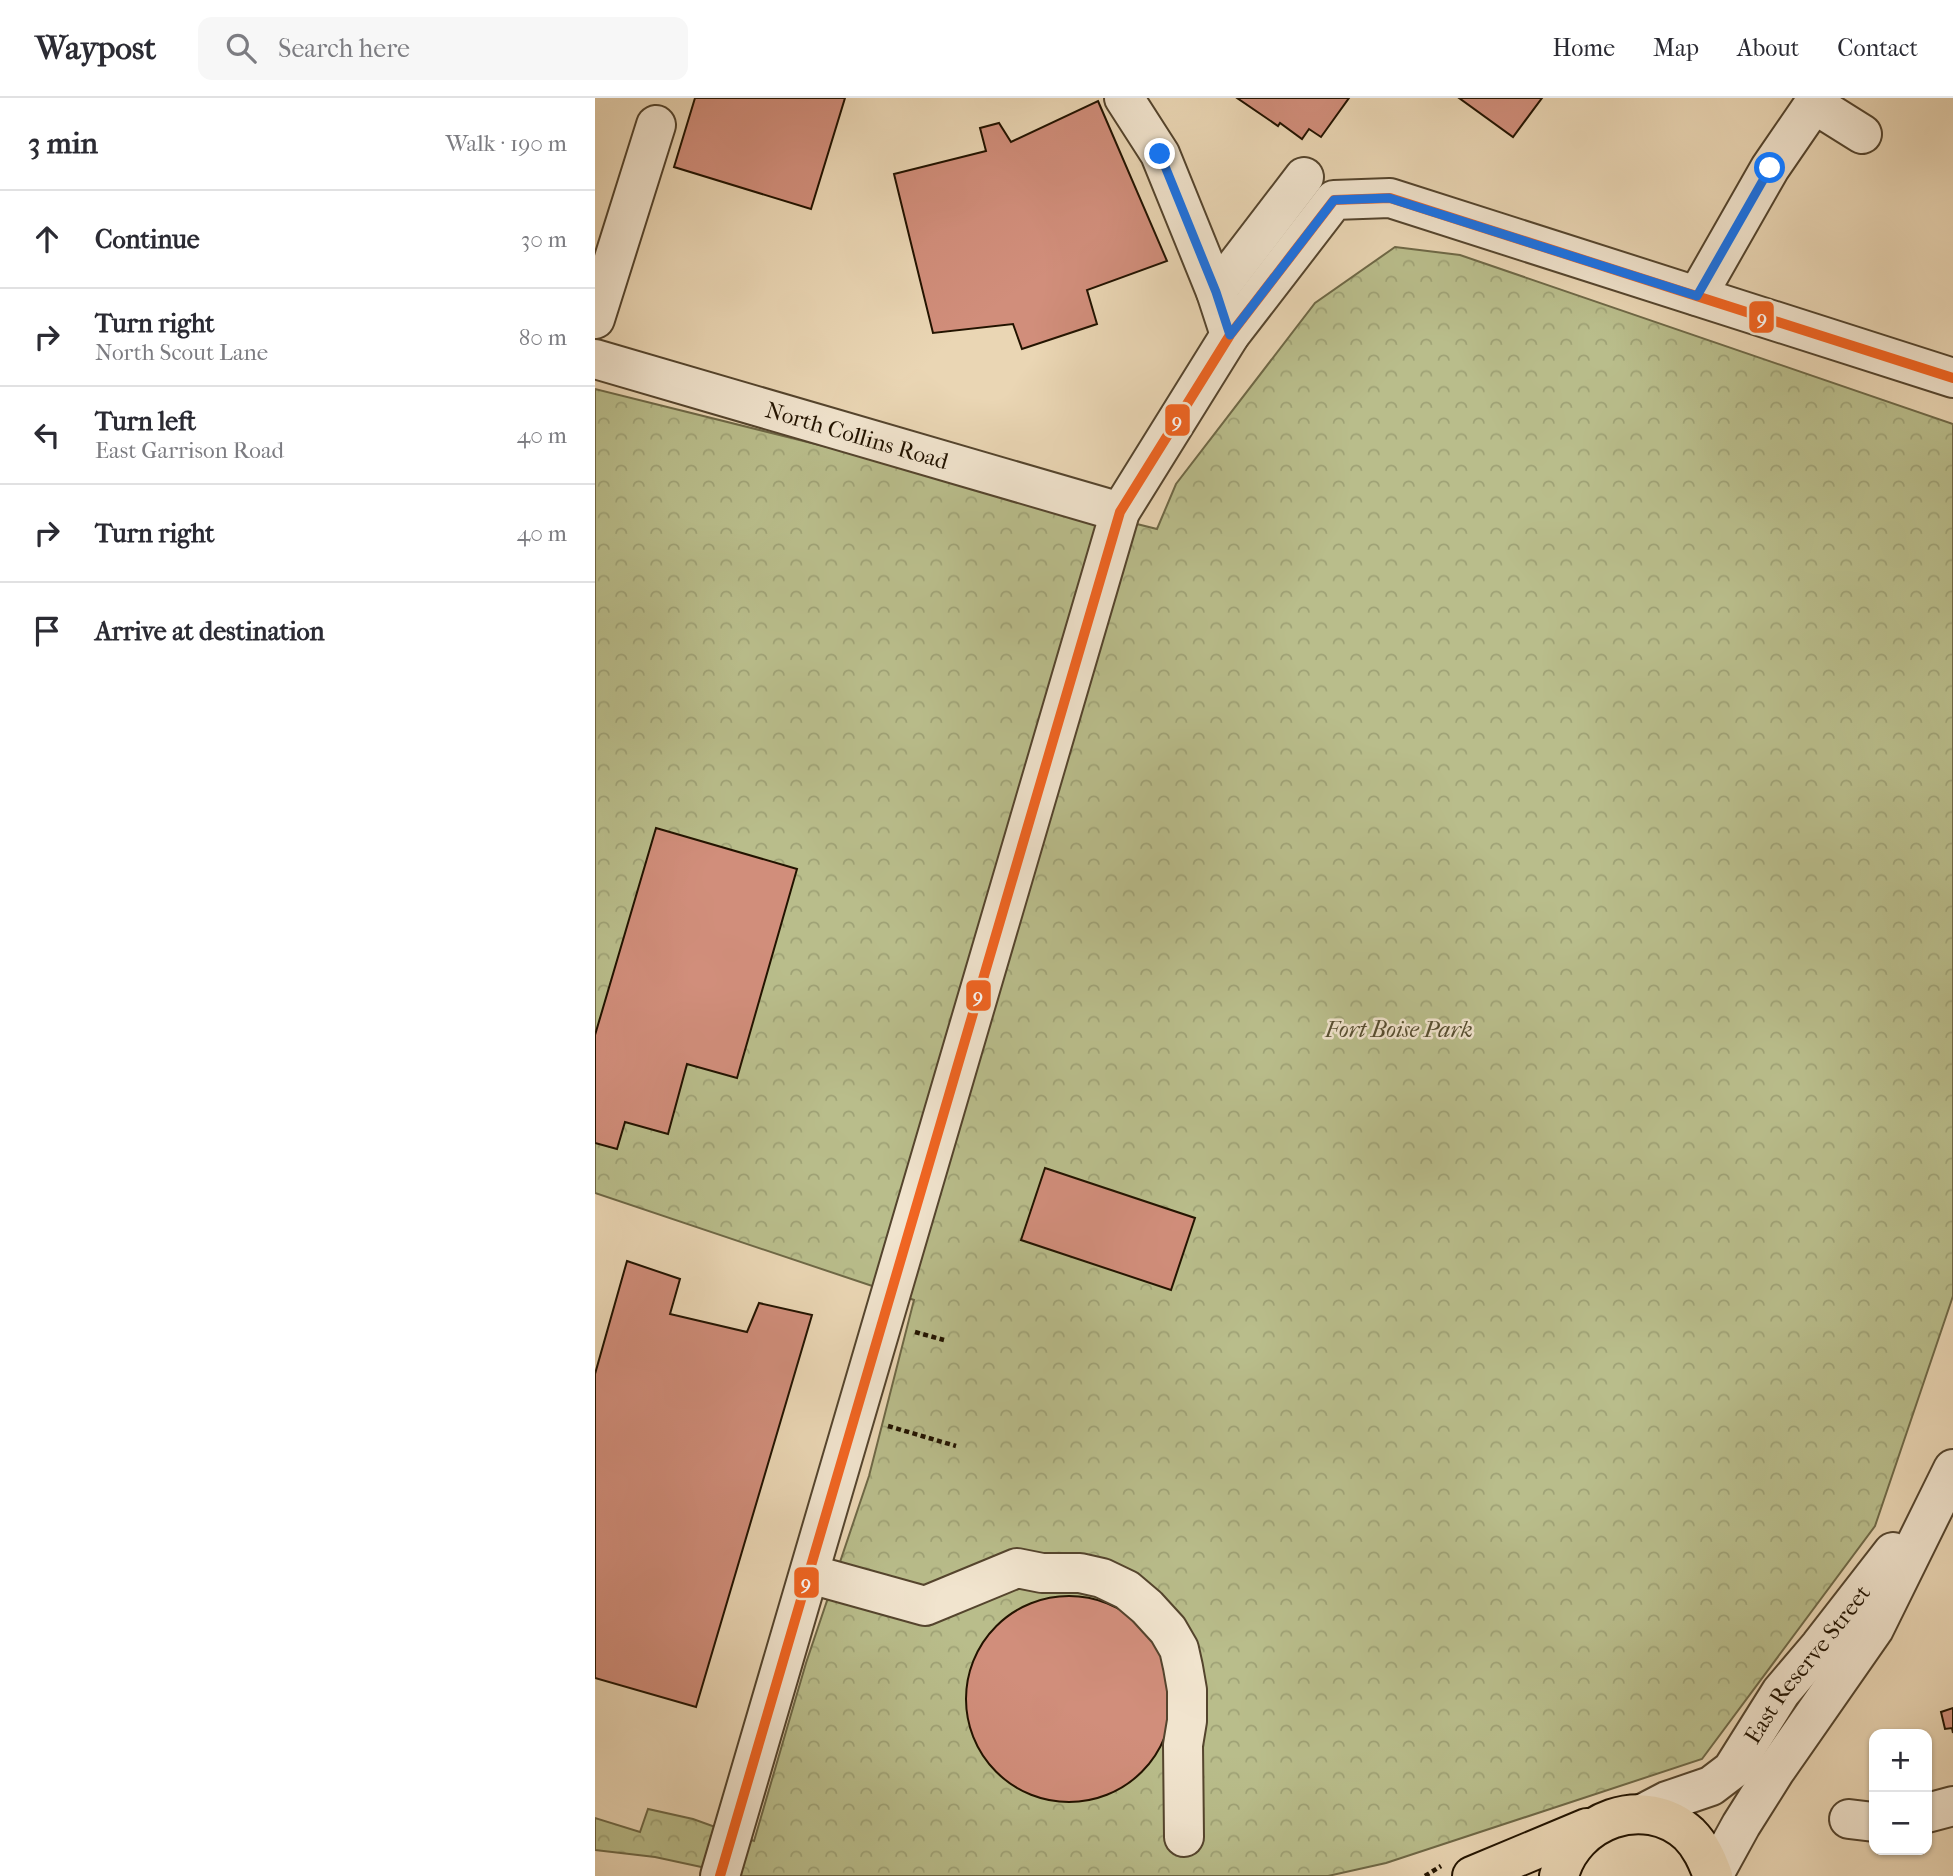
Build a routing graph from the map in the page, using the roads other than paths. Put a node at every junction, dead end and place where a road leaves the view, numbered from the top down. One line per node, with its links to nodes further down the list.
1 (1124, 98): 6 (street)
2 (1816, 101): 4 (street); 7 (street)
3 (656, 125): 8 (street)
4 (1862, 134)
5 (1304, 177): 6 (street)
6 (1216, 292): 9 (street)
7 (1697, 296): 9 (street); 11 (street)
8 (595, 319)
9 (1230, 335): 12 (street)
10 (595, 359): 12 (street, North Collins Road)
11 (1953, 378)
12 (1120, 512): 14 (street)
13 (1951, 1475): 17 (street, East Reserve Street); 23 (street, East Reserve Street)
14 (810, 1574): 19 (street); 20 (street)
15 (1953, 1806): 16 (street)
16 (1932, 1812)
17 (1642, 1814): 18 (main road); 23 (main road)
18 (1595, 1825): 21 (main road); 22 (main road)
19 (1184, 1837)
20 (720, 1876)
21 (1472, 1876)
22 (1559, 1876)
23 (1713, 1876)

